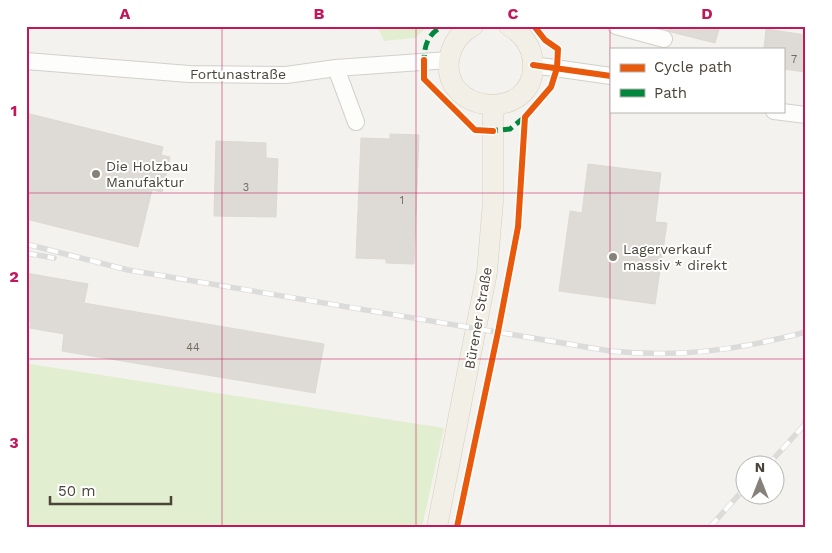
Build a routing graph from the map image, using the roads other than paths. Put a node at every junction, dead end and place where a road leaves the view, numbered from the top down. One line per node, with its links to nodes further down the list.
1 (473, 26): 5 (main road)
2 (509, 26): 7 (main road)
3 (616, 26): 4 (street)
4 (664, 38)
5 (449, 60): 8 (street, Fortunastraße); 10 (main road)
6 (26, 61): 8 (street, Fortunastraße)
7 (533, 65): 9 (street); 10 (main road)
8 (336, 68): 13 (street)
9 (610, 76)
10 (493, 106): 14 (main road, Bürener Straße)
11 (782, 112): 12 (street)
12 (806, 115)
13 (356, 122)
14 (437, 527)

